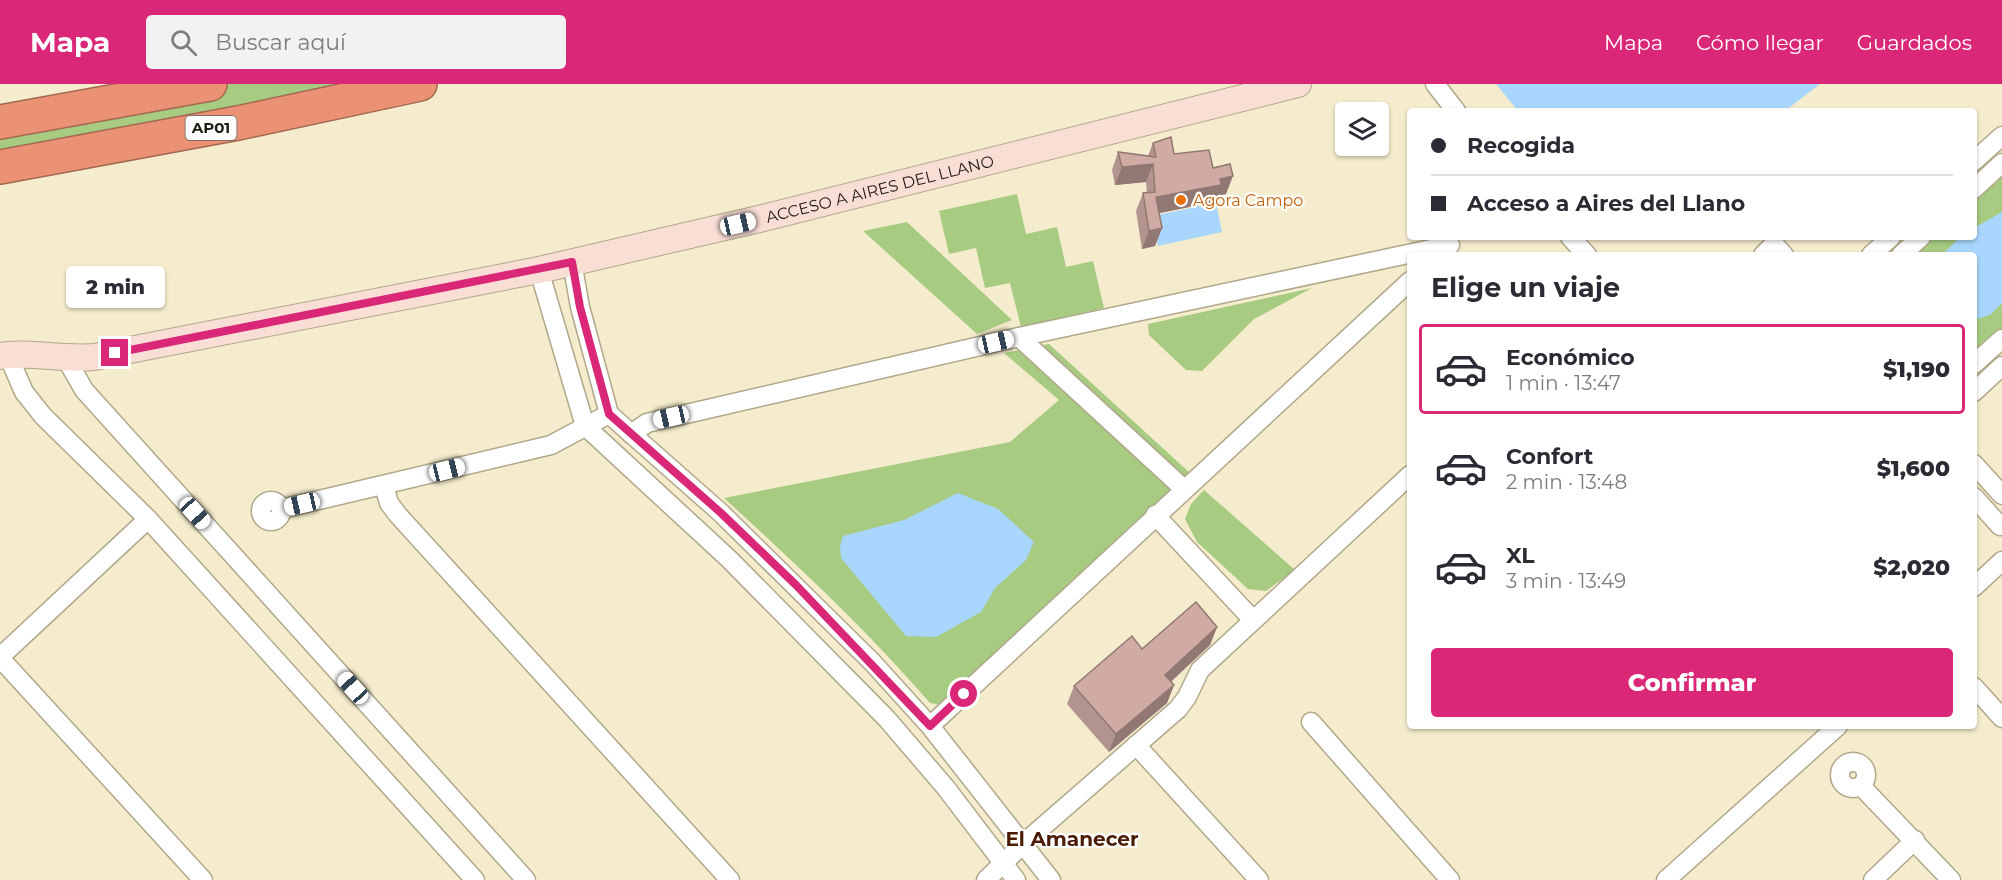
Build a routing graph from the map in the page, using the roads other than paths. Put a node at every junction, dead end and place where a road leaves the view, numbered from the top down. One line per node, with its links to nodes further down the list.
1 (210, 84): 6 (highway)
2 (420, 84): 10 (highway, AP01)
3 (1298, 84): 23 (street, ACCESO A AIRES DEL LLANO)
4 (1434, 84): 5 (street)
5 (1454, 108)
6 (0, 122)
7 (2002, 136): 8 (street)
8 (1977, 158)
9 (2002, 163): 11 (street)
10 (0, 167)
11 (1977, 186)
12 (1573, 240): 17 (street)
13 (1888, 240): 20 (street)
14 (1918, 240): 21 (street)
15 (1449, 246): 16 (street)
16 (1420, 252)
17 (1584, 252)
18 (1766, 252): 19 (street)
19 (1781, 252)
20 (1874, 252)
21 (1904, 252)
22 (1407, 255): 26 (street)
23 (572, 262): 24 (street, ACCESO A AIRES DEL LLANO); 33 (street)
24 (539, 270): 29 (street, ACCESO A AIRES DEL LLANO); 34 (street)
25 (1407, 284): 39 (street)
26 (1019, 336): 35 (street); 39 (street)
27 (2002, 339): 30 (street)
28 (4, 355): 29 (street, ACCESO A AIRES DEL LLANO); 44 (street)
29 (67, 360): 62 (street)
30 (1977, 361)
31 (2002, 366): 32 (street)
32 (1977, 389)
33 (609, 414): 34 (street); 35 (street)
34 (585, 426): 38 (street); 59 (street)
35 (631, 434): 53 (street)
36 (1977, 467): 40 (street)
37 (1407, 478): 48 (street)
38 (384, 486): 42 (street); 63 (street)
39 (1184, 489): 43 (street)
40 (2002, 495)
41 (1977, 500): 45 (street)
42 (281, 509)
43 (1155, 515): 48 (street); 53 (street)
44 (148, 519): 49 (street); 61 (street)
45 (2002, 524)
46 (2002, 561): 47 (street)
47 (1977, 584)
48 (1253, 620): 55 (street)
49 (0, 657): 60 (street)
50 (1977, 690): 51 (street)
51 (2002, 718)
52 (1311, 722): 68 (street)
53 (930, 726): 58 (street)
54 (1835, 729): 69 (street)
55 (1136, 745): 58 (street); 67 (street)
56 (1861, 786): 57 (street)
57 (1916, 840): 70 (street); 71 (street)
58 (1024, 843): 59 (street); 66 (street)
59 (1004, 864): 64 (street); 65 (street)
60 (203, 880)
61 (475, 880)
62 (526, 880)
63 (730, 880)
64 (986, 880)
65 (1016, 880)
66 (1052, 880)
67 (1259, 880)
68 (1450, 880)
69 (1666, 880)
70 (1872, 880)
71 (1952, 880)

